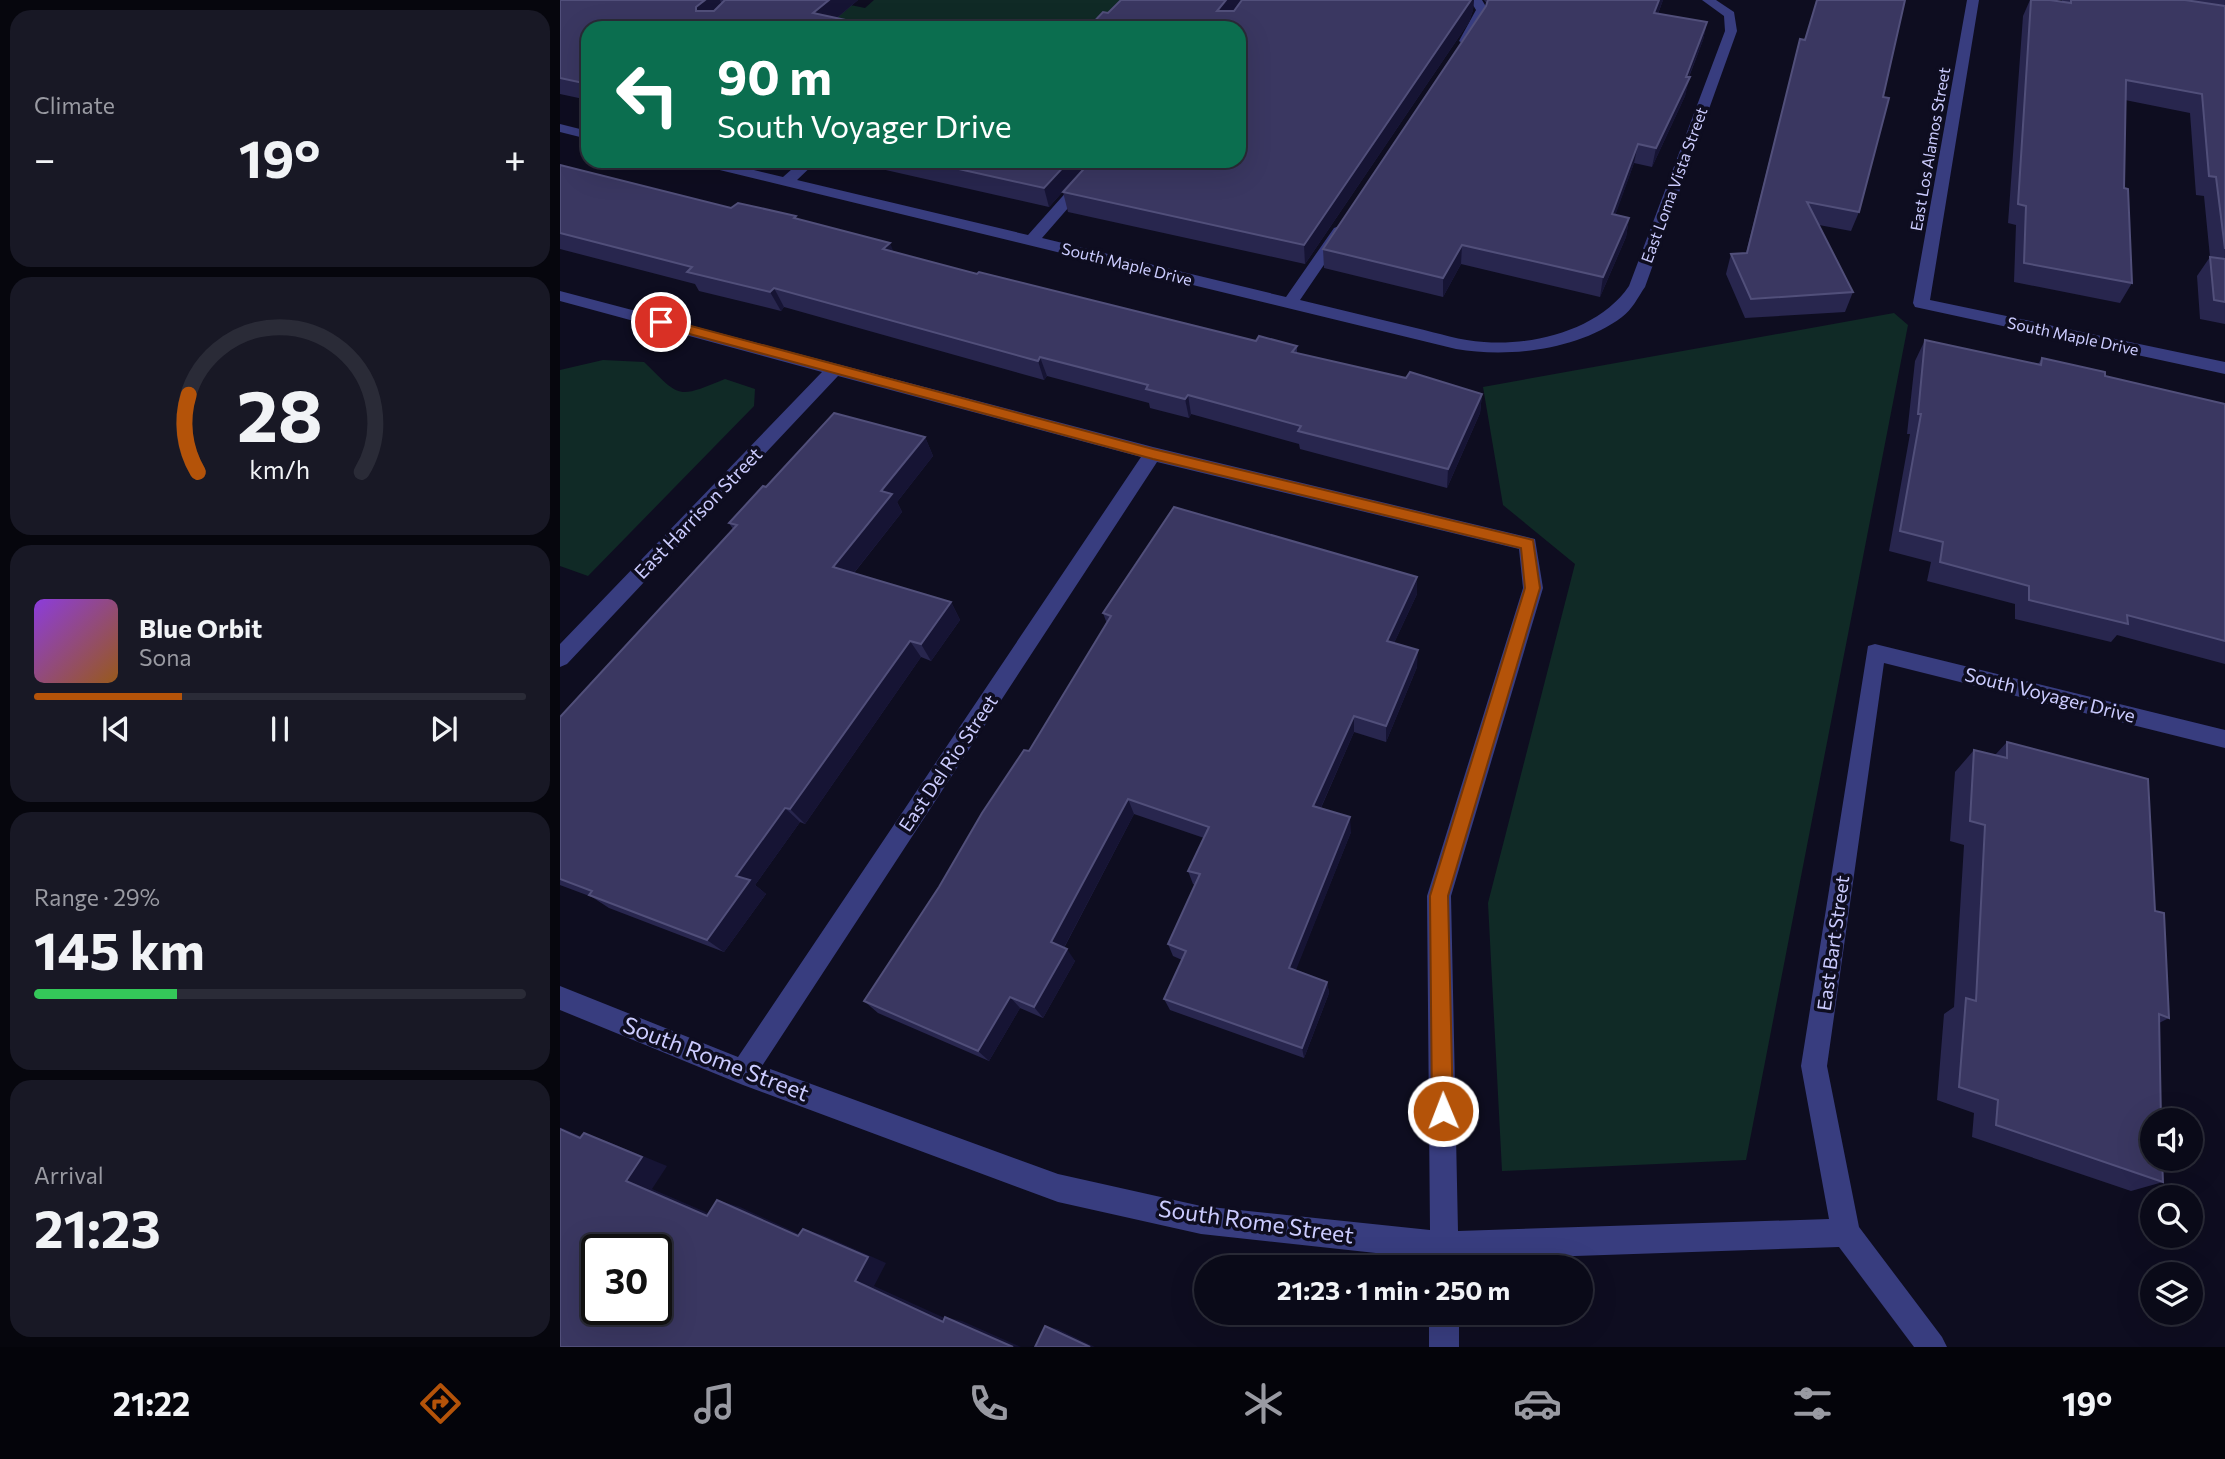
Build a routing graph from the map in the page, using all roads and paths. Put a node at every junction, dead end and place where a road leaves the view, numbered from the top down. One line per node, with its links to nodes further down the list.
1 (1476, 0): 4 (street)
2 (1708, 0): 16 (street, East Loma Vista Street)
3 (1973, 0): 15 (street, East Los Alamos Street)
4 (1455, 57)
5 (581, 121): 6 (street)
6 (565, 129)
7 (728, 168): 10 (street, South Maple Drive)
8 (802, 168): 10 (street)
9 (1096, 168): 12 (street)
10 (786, 182): 12 (street, South Maple Drive)
11 (1350, 214): 14 (street)
12 (1031, 241): 14 (street, South Maple Drive)
13 (560, 296): 17 (street)
14 (1290, 303): 16 (street, South Maple Drive)
15 (1921, 303): 18 (street, South Maple Drive)
16 (1556, 338)
17 (836, 368): 19 (street); 21 (street, East Harrison Street)
18 (2225, 368)
19 (1153, 454): 24 (street, East Del Rio Street); 27 (street)
20 (1875, 652): 22 (street, South Voyager Drive); 25 (street, East Bart Street)
21 (560, 658)
22 (2225, 739)
23 (560, 998): 24 (street, South Rome Street)
24 (743, 1072): 26 (street, South Rome Street)
25 (1846, 1233): 28 (street, South Rome Street); 31 (street)
26 (1438, 1255)
27 (1445, 1255)
28 (1462, 1255)
29 (1444, 1325): 30 (street)
30 (1444, 1347)
31 (1932, 1347)

